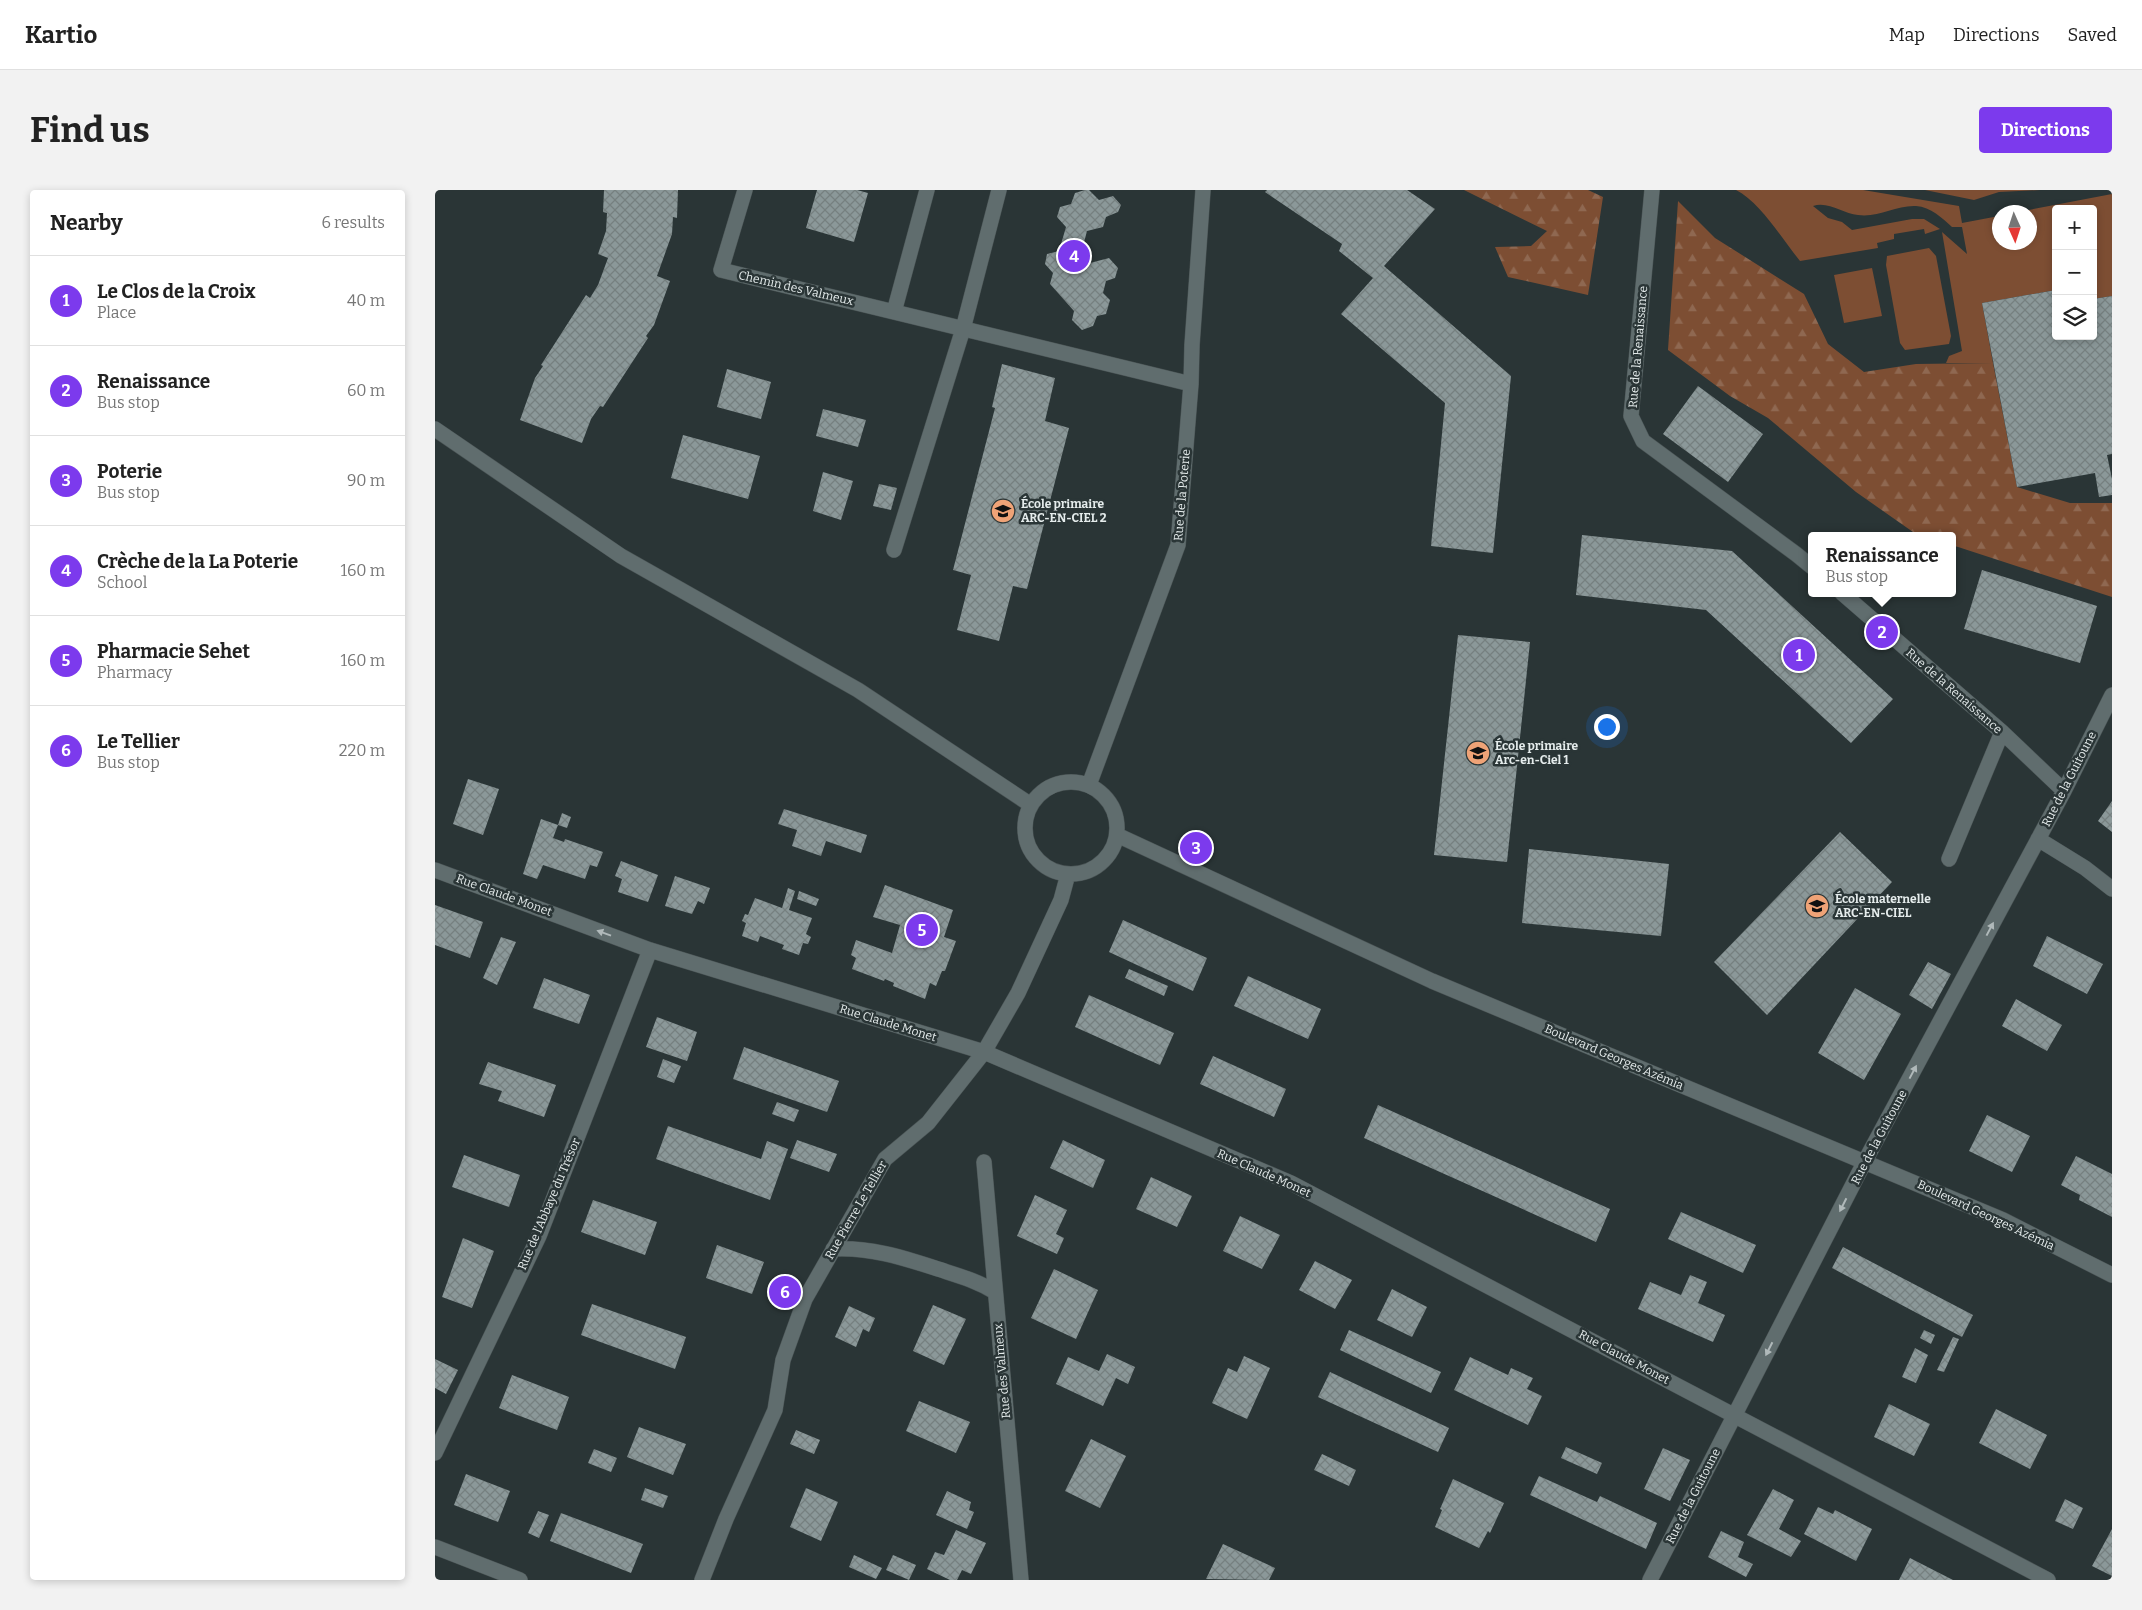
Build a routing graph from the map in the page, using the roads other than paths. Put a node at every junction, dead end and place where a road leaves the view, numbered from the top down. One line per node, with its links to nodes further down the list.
1 (745, 190): 6 (street, Chemin des Valmeux)
2 (927, 190): 6 (street)
3 (999, 190): 7 (street)
4 (1203, 190): 8 (street, Rue de la Poterie)
5 (1652, 190): 11 (street, Rue de la Renaissance)
6 (893, 312): 7 (street, Chemin des Valmeux)
7 (963, 329): 8 (street, Chemin des Valmeux); 10 (street)
8 (1191, 384): 15 (street, Rue de la Poterie)
9 (435, 429): 17 (street)
10 (894, 550)
11 (1808, 564)
12 (1847, 597): 14 (street, Rue de la Renaissance)
13 (2112, 695): 16 (street, Rue de la Guitoune)
14 (2002, 732): 16 (street, Rue de la Renaissance); 20 (street)
15 (1089, 785): 17 (street); 18 (street)
16 (2064, 791): 19 (street, Rue de la Guitoune)
17 (1031, 805): 22 (street)
18 (1117, 836): 22 (street); 26 (street, Boulevard Georges Azémia)
19 (2038, 839): 23 (street); 26 (street, Rue de la Guitoune, one-way to 19)
20 (1949, 859)
21 (435, 870): 24 (street, Rue Claude Monet, one-way to 21)
22 (1068, 874): 25 (street, Rue Pierre Le Tellier)
23 (2112, 888)
24 (650, 950): 25 (street, Rue Claude Monet); 32 (street, Rue de l'Abbaye du Trésor)
25 (984, 1052): 28 (street, Rue Pierre Le Tellier); 31 (street, Rue Claude Monet)
26 (1865, 1161): 29 (street, Boulevard Georges Azémia); 31 (street, Rue de la Guitoune, one-way to 31)
27 (984, 1162): 30 (street, Rue des Valmeux)
28 (833, 1249): 30 (street); 35 (street, Rue Pierre Le Tellier)
29 (2112, 1275)
30 (995, 1292): 36 (street, Rue des Valmeux)
31 (1735, 1416): 37 (street, Rue de la Guitoune); 38 (street, Rue Claude Monet)
32 (435, 1452)
33 (435, 1548): 34 (street)
34 (520, 1580)
35 (702, 1580)
36 (1021, 1580)
37 (1650, 1580)
38 (2048, 1580)

